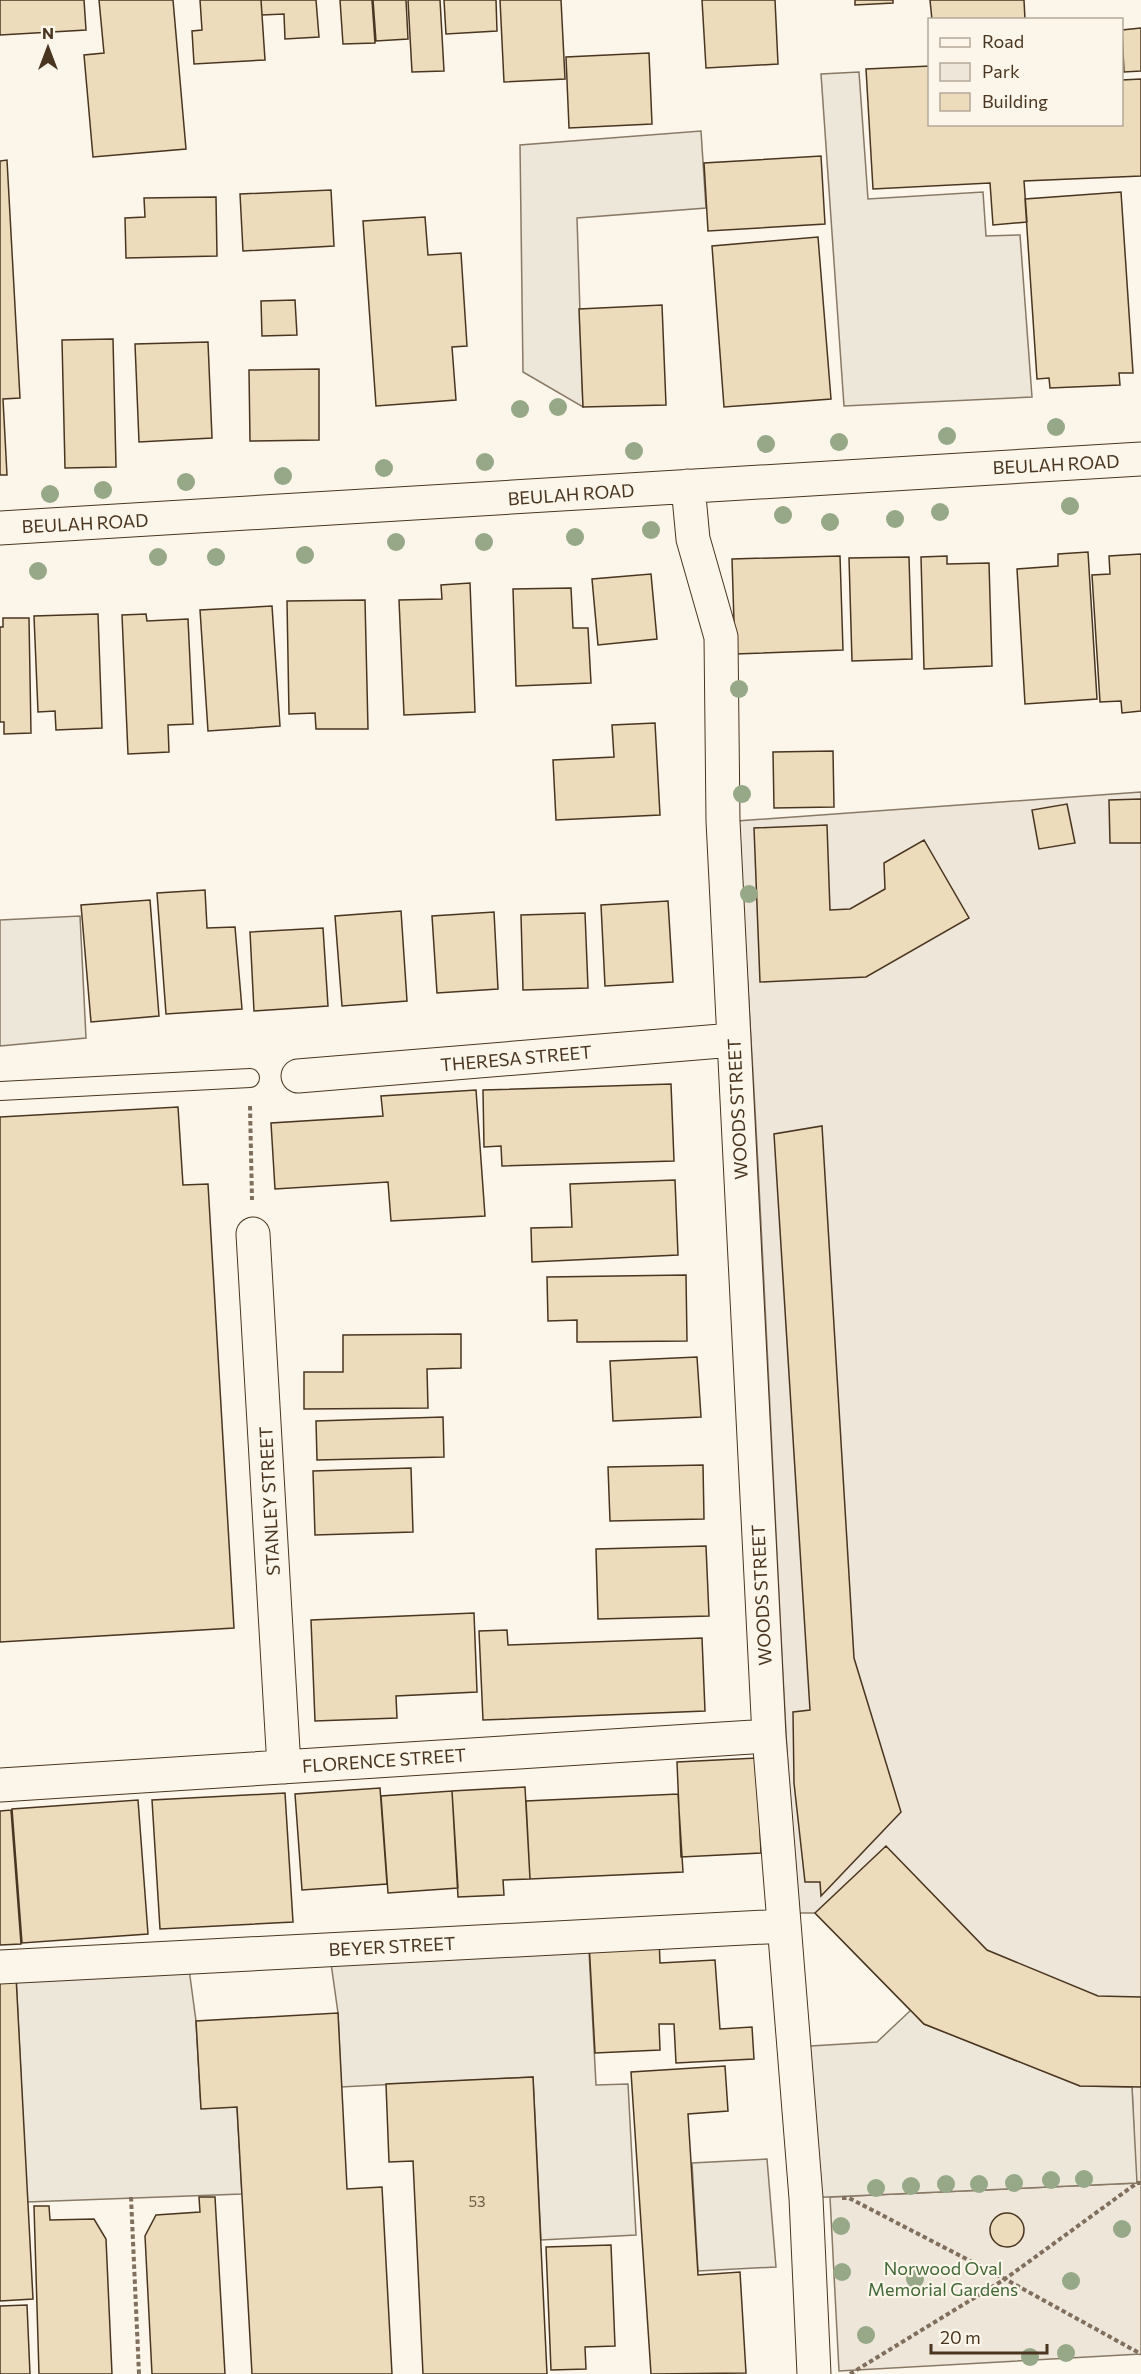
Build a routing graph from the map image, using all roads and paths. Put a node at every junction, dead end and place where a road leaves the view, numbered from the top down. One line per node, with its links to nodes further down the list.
1 (1141, 459): 2 (street, BEULAH ROAD)
2 (688, 486): 3 (street, BEULAH ROAD); 4 (street, WOODS STREET)
3 (0, 528)
4 (733, 1040): 5 (street, THERESA STREET); 9 (street, WOODS STREET)
5 (298, 1076)
6 (250, 1078): 7 (lane); 8 (path)
7 (0, 1090)
8 (253, 1234): 10 (street, STANLEY STREET)
9 (769, 1736): 10 (street, FLORENCE STREET); 12 (street, WOODS STREET)
10 (284, 1767): 11 (street, FLORENCE STREET)
11 (0, 1785)
12 (784, 1926): 13 (street, BEYER STREET); 20 (street, WOODS STREET)
13 (0, 1967)
14 (1141, 2183): 17 (path)
15 (131, 2197): 19 (path)
16 (839, 2198): 17 (path)
17 (1005, 2279): 18 (path); 21 (path)
18 (1141, 2354)
19 (139, 2374)
20 (814, 2374)
21 (850, 2374)

